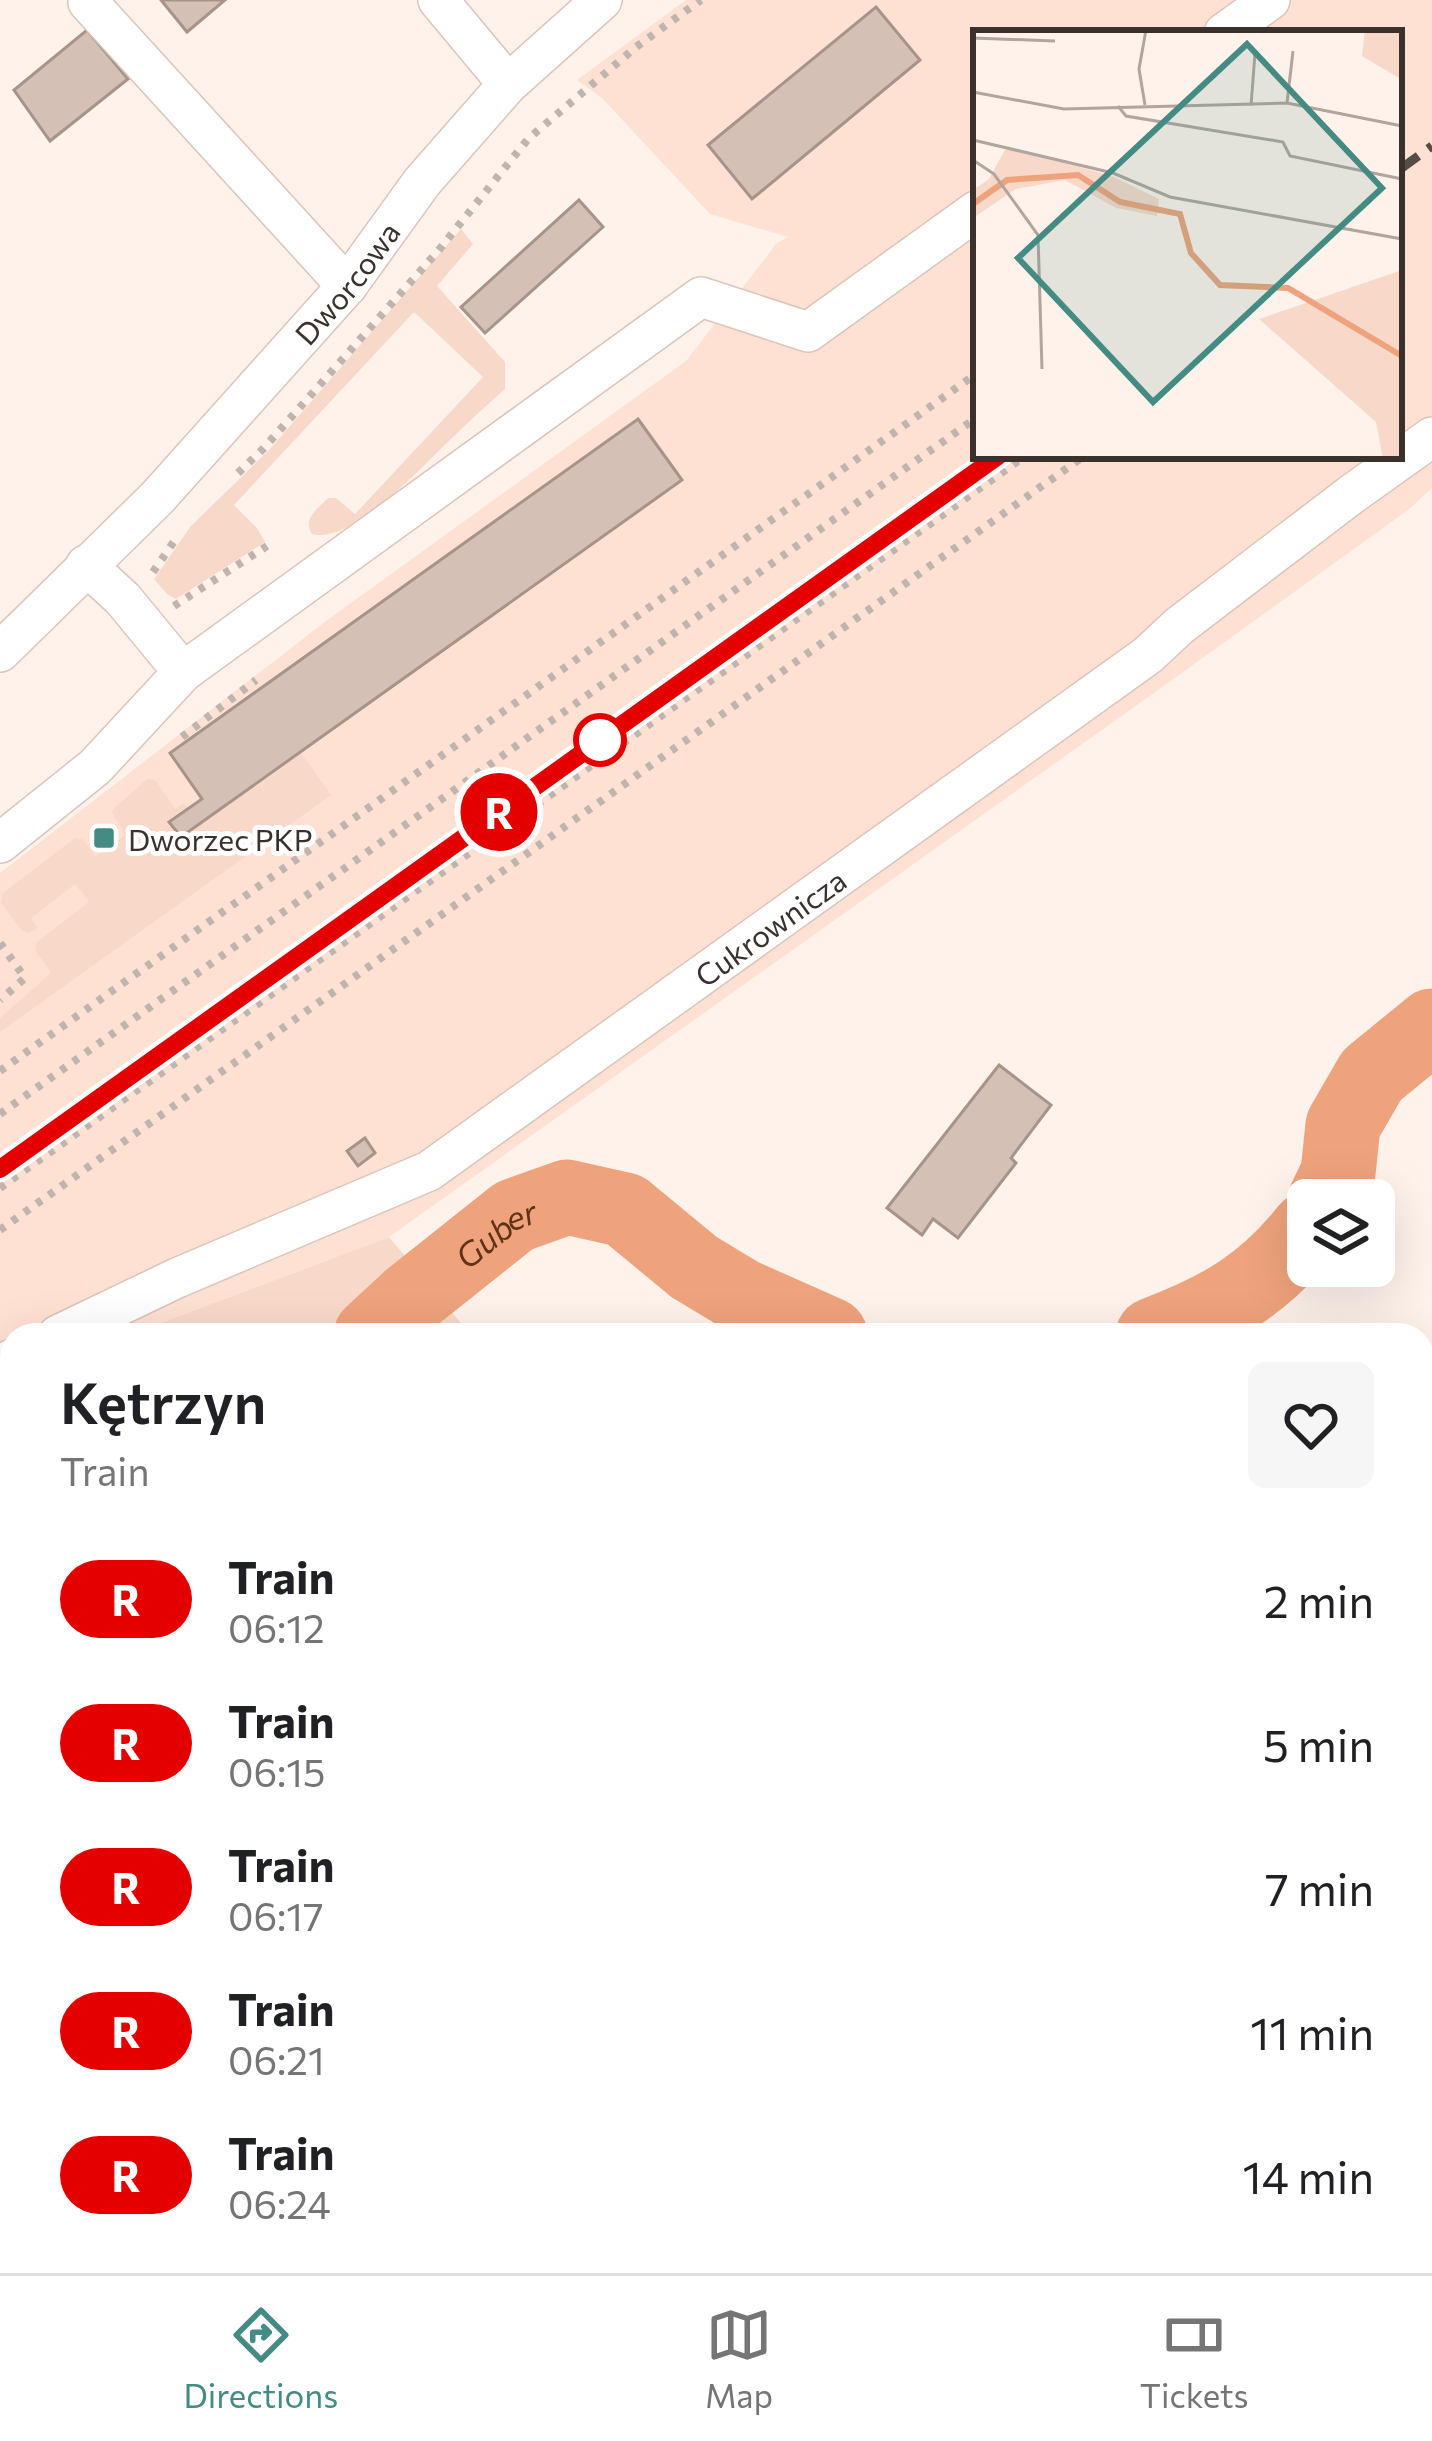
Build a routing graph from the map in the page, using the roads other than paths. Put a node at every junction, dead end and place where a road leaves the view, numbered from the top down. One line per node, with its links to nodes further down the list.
1 (438, 0): 6 (street)
2 (602, 0): 6 (street, Dworcowa)
3 (1270, 0): 5 (street)
4 (88, 2): 8 (street)
5 (1228, 30)
6 (508, 84): 8 (street, Dworcowa)
7 (973, 213): 12 (street)
8 (347, 286): 10 (street, Dworcowa)
9 (1432, 437): 14 (street, Cukrownicza)
10 (86, 565): 11 (street, Dworcowa); 12 (street)
11 (0, 652)
12 (183, 672): 13 (street)
13 (0, 843)
14 (83, 1323)

